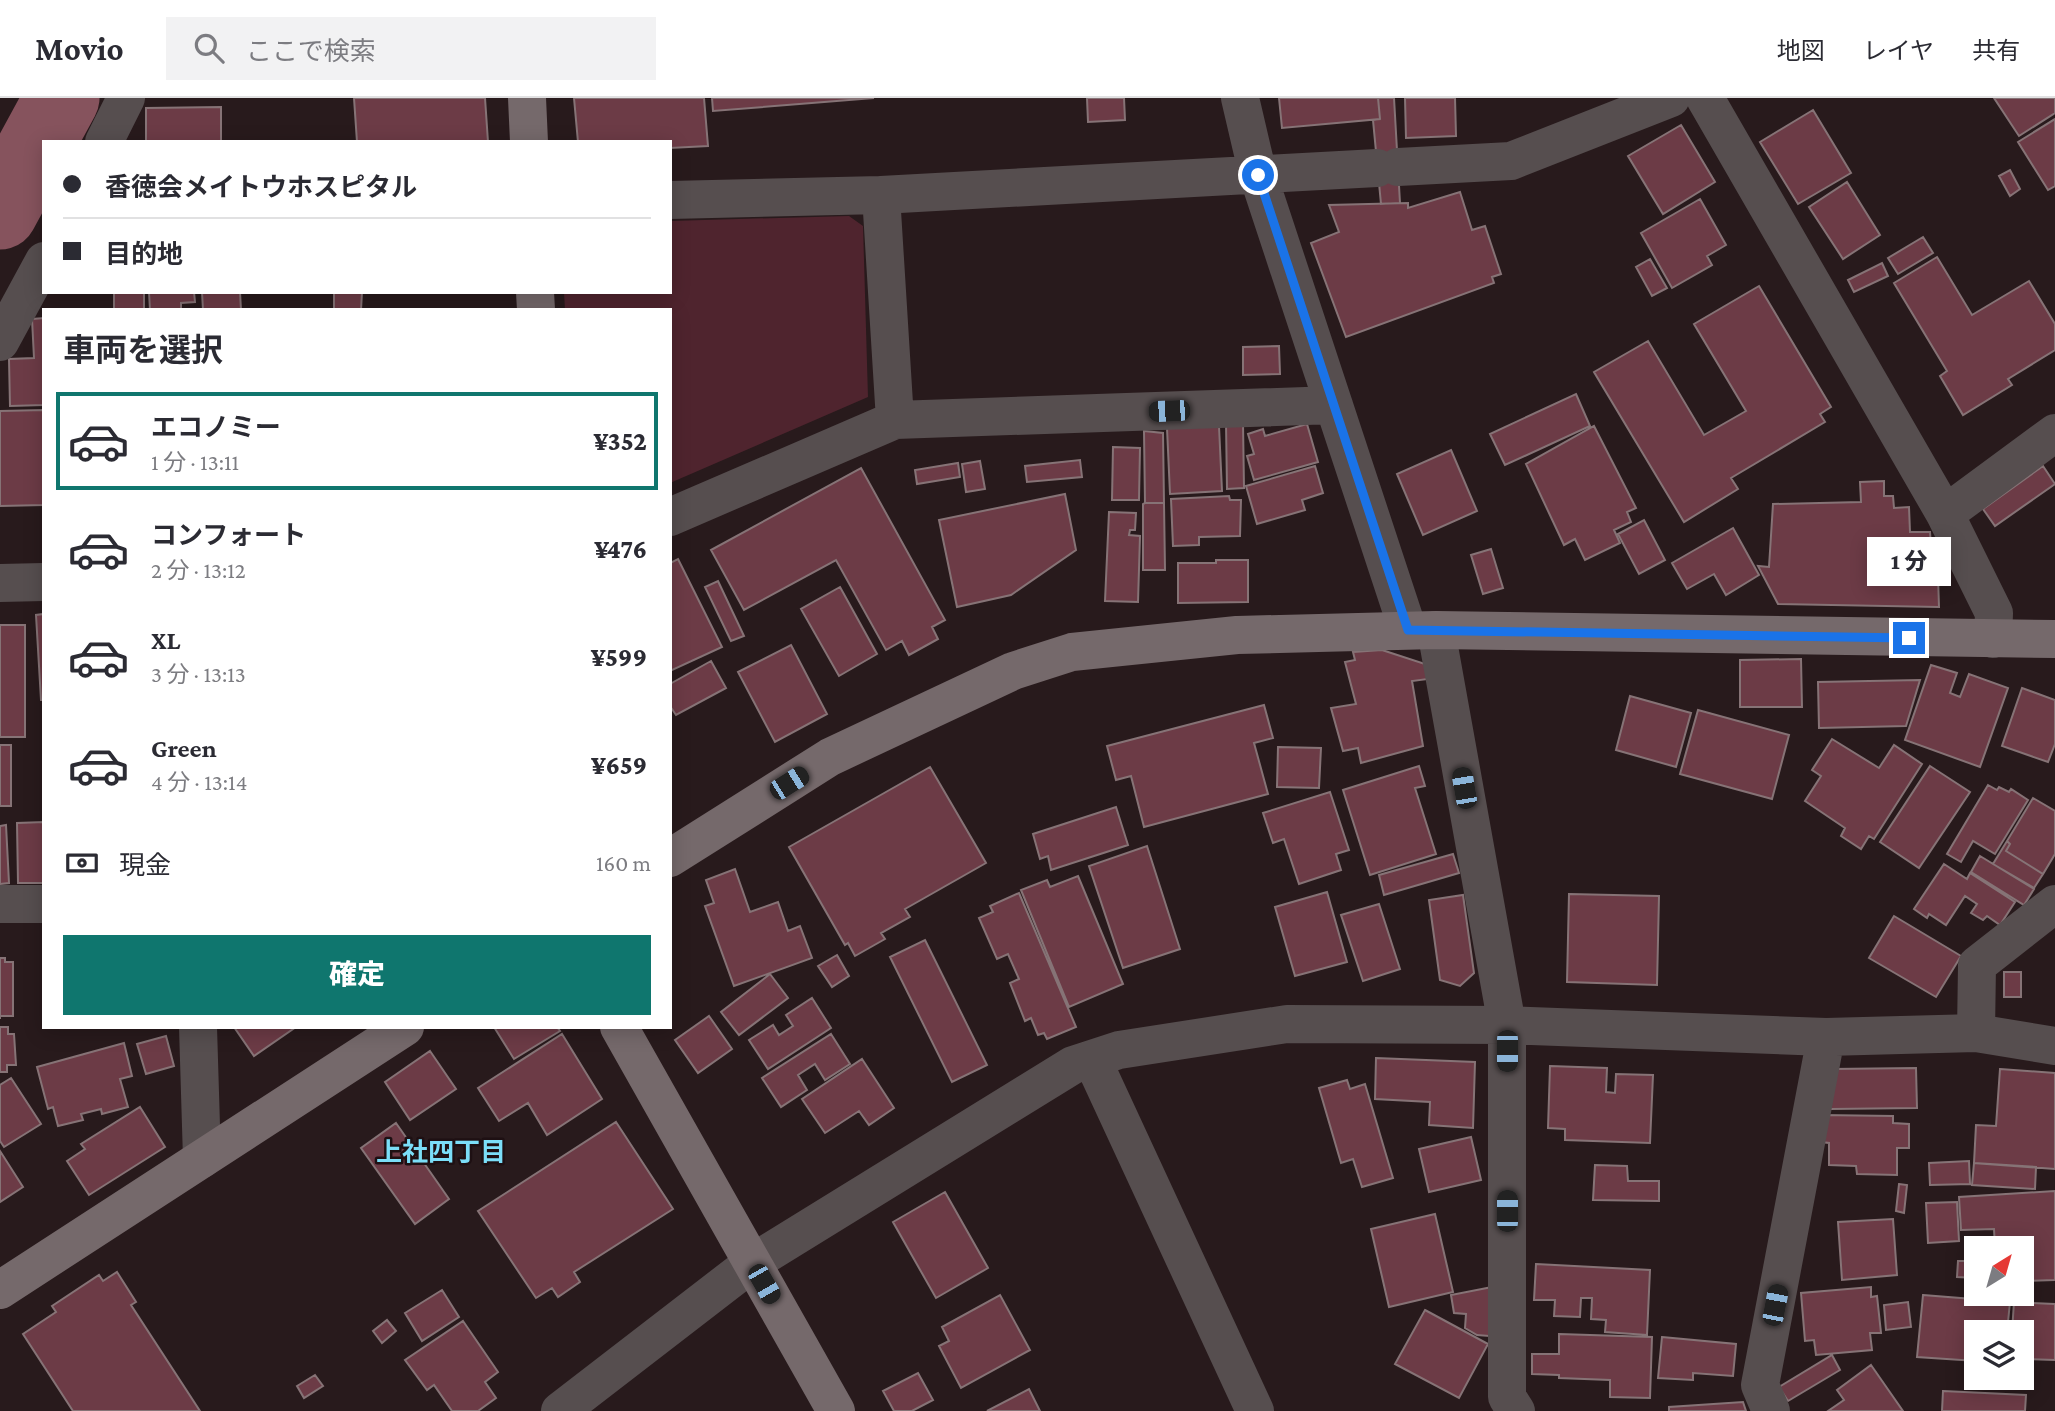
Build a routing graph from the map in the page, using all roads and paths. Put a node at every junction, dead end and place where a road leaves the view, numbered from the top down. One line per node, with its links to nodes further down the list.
1 (125, 98): 6 (street)
2 (527, 98): 7 (street)
3 (1240, 98): 8 (street)
4 (1671, 98): 8 (street)
5 (1705, 98): 16 (street)
6 (105, 140)
7 (529, 140)
8 (1258, 175): 9 (street); 13 (street)
9 (881, 195): 10 (street); 14 (street)
10 (672, 200)
11 (42, 265): 12 (street)
12 (0, 342)
13 (1334, 405): 14 (street); 20 (street)
14 (895, 420): 17 (street)
15 (2055, 433): 16 (street)
16 (1945, 514): 21 (street)
17 (672, 516)
18 (42, 582): 19 (street)
19 (0, 583)
20 (1422, 630): 21 (street); 23 (street); 27 (street)
21 (1993, 639): 22 (street)
22 (2055, 639)
23 (672, 857)
24 (0, 904): 25 (street)
25 (42, 904)
26 (2055, 904): 31 (street)
27 (1507, 1025): 32 (street); 34 (street); 38 (street)
28 (198, 1029): 35 (street)
29 (402, 1029): 35 (street)
30 (620, 1029): 36 (street)
31 (1976, 1033): 32 (street); 33 (street)
32 (1826, 1037): 42 (street)
33 (2055, 1046)
34 (1092, 1059): 36 (street); 41 (street)
35 (202, 1159): 37 (street)
36 (752, 1262): 39 (street); 40 (street)
37 (0, 1290)
38 (1503, 1406)
39 (560, 1411)
40 (836, 1411)
41 (1255, 1411)
42 (1771, 1411)

